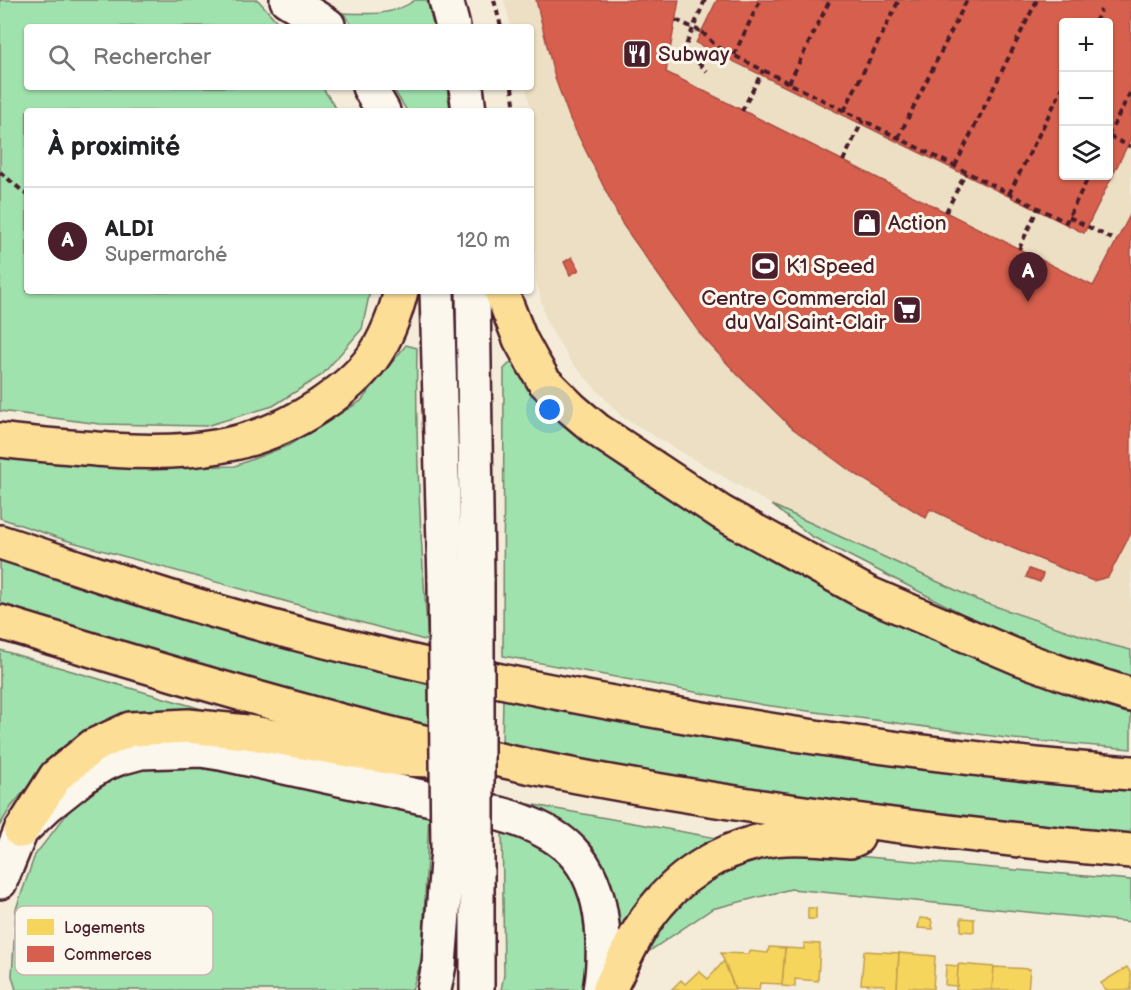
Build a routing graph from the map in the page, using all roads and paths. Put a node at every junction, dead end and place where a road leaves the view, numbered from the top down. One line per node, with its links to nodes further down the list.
1 (287, 0): 11 (main road)
2 (446, 0): 14 (main road)
3 (494, 0): 15 (path)
4 (705, 0): 17 (path)
5 (760, 0): 16 (path)
6 (830, 0): 19 (path)
7 (899, 0): 29 (path)
8 (967, 0): 32 (path)
9 (1037, 0): 36 (path)
10 (1101, 10): 12 (path)
11 (323, 17)
12 (1097, 18)
13 (676, 20): 16 (path, bridge)
14 (452, 24)
15 (500, 24)
16 (734, 55): 18 (path)
17 (707, 70)
18 (763, 70): 19 (path); 28 (path)
19 (789, 83): 29 (path)
20 (371, 90): 25 (main road)
21 (466, 90): 26 (main road)
22 (512, 90): 27 (path)
23 (1131, 91): 31 (path)
24 (1059, 95): 41 (path)
25 (381, 108)
26 (469, 108)
27 (515, 108)
28 (742, 111)
29 (844, 111): 30 (path)
30 (863, 120): 32 (path); 35 (path)
31 (1113, 128)
32 (898, 138): 36 (path)
33 (1113, 138): 34 (path)
34 (1131, 147)
35 (843, 161)
36 (955, 166): 38 (path)
37 (0, 172): 40 (path)
38 (966, 172): 41 (path); 43 (path)
39 (1087, 180): 44 (path)
40 (24, 192)
41 (1009, 194): 42 (path)
42 (1038, 208): 44 (path); 46 (path)
43 (946, 212)
44 (1069, 217): 45 (path)
45 (1116, 241)
46 (1019, 249)
47 (400, 294): 51 (highway)
48 (437, 294): 53 (main road)
49 (473, 294): 53 (main road)
50 (502, 294): 55 (highway)
51 (0, 440)
52 (0, 542): 57 (highway)
53 (461, 581): 60 (main road, bridge)
54 (0, 622): 56 (highway)
55 (1131, 695)
56 (507, 762): 58 (highway); 59 (highway)
57 (1131, 773)
58 (885, 825): 61 (highway); 66 (highway)
59 (21, 831): 62 (main road); 65 (main road)
60 (463, 849): 63 (main road); 64 (main road)
61 (1131, 851)
62 (0, 882)
63 (434, 990)
64 (477, 990)
65 (600, 990)
66 (609, 990)

